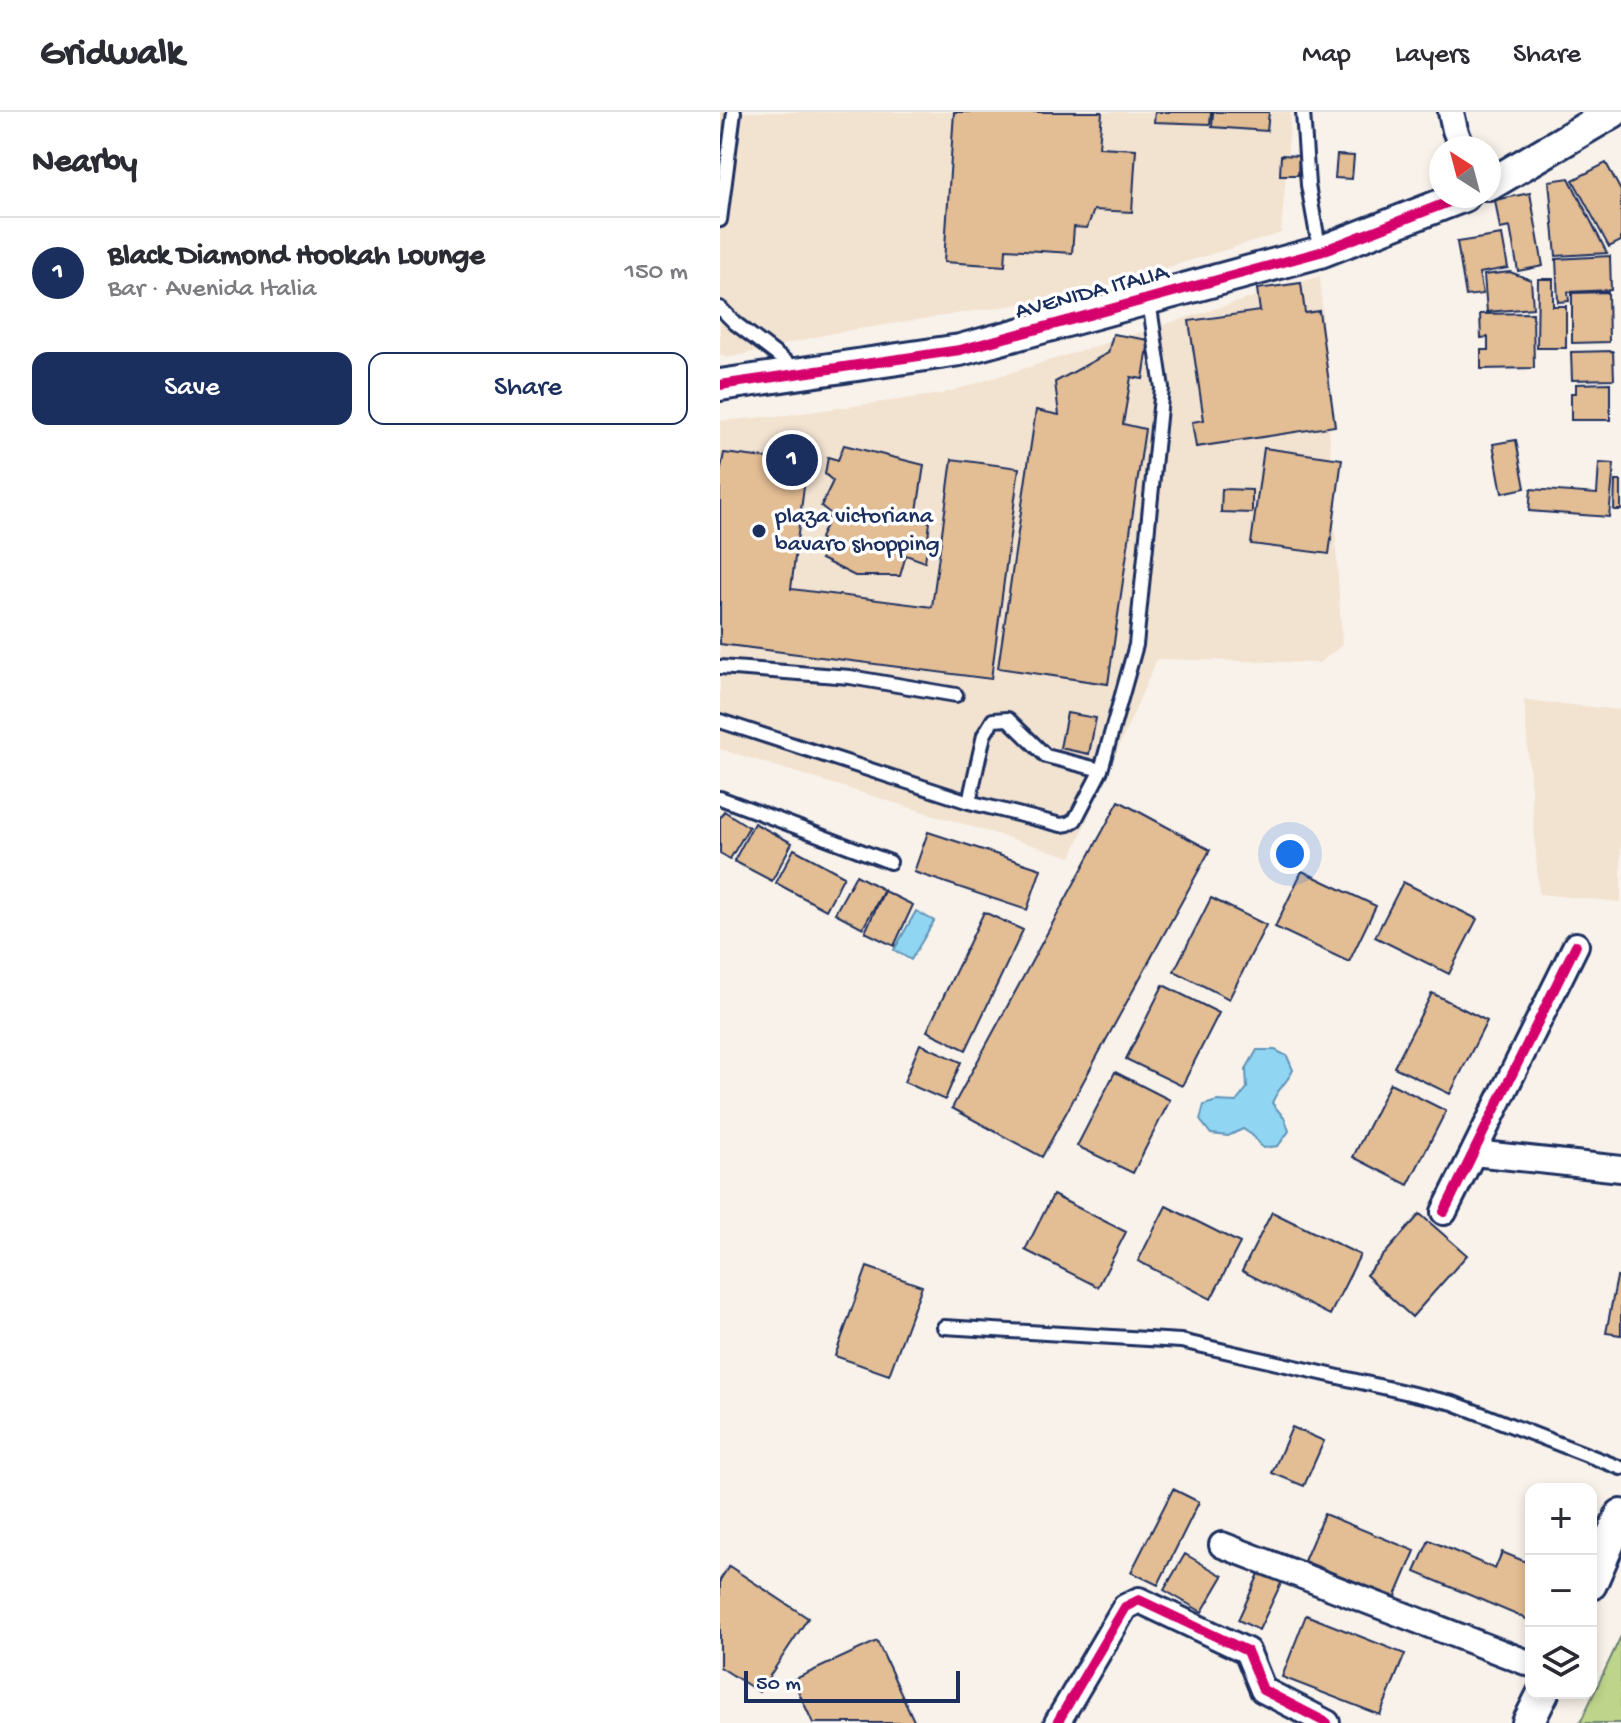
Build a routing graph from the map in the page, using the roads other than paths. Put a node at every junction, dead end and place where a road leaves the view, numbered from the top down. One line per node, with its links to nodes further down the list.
1 (734, 112): 8 (lane)
2 (1303, 112): 9 (lane)
3 (1451, 112): 5 (street)
4 (1613, 112): 6 (street)
5 (1457, 136)
6 (1501, 178)
7 (1433, 208): 9 (street, AVENIDA ITALIA)
8 (720, 220)
9 (1320, 252): 10 (street, AVENIDA ITALIA)
10 (1148, 298): 12 (street, AVENIDA ITALIA); 17 (lane)
11 (720, 308): 12 (lane)
12 (800, 372): 13 (street, AVENIDA ITALIA)
13 (720, 385)
14 (720, 667): 15 (lane)
15 (956, 695)
16 (720, 721): 19 (lane)
17 (1101, 770): 19 (lane); 19 (lane)
18 (720, 798): 20 (lane)
19 (969, 802)
20 (890, 862)
21 (1576, 945): 22 (street)
22 (1474, 1153): 23 (street); 24 (street)
23 (1621, 1169)
24 (1444, 1212)
25 (944, 1327): 26 (lane)
26 (1621, 1468)
27 (1621, 1515): 29 (street)
28 (1222, 1545): 30 (street)
29 (1597, 1570)
30 (1525, 1662)
31 (1540, 1699): 34 (street)
32 (1057, 1723): 33 (street)
33 (1327, 1723)
34 (1528, 1723)

